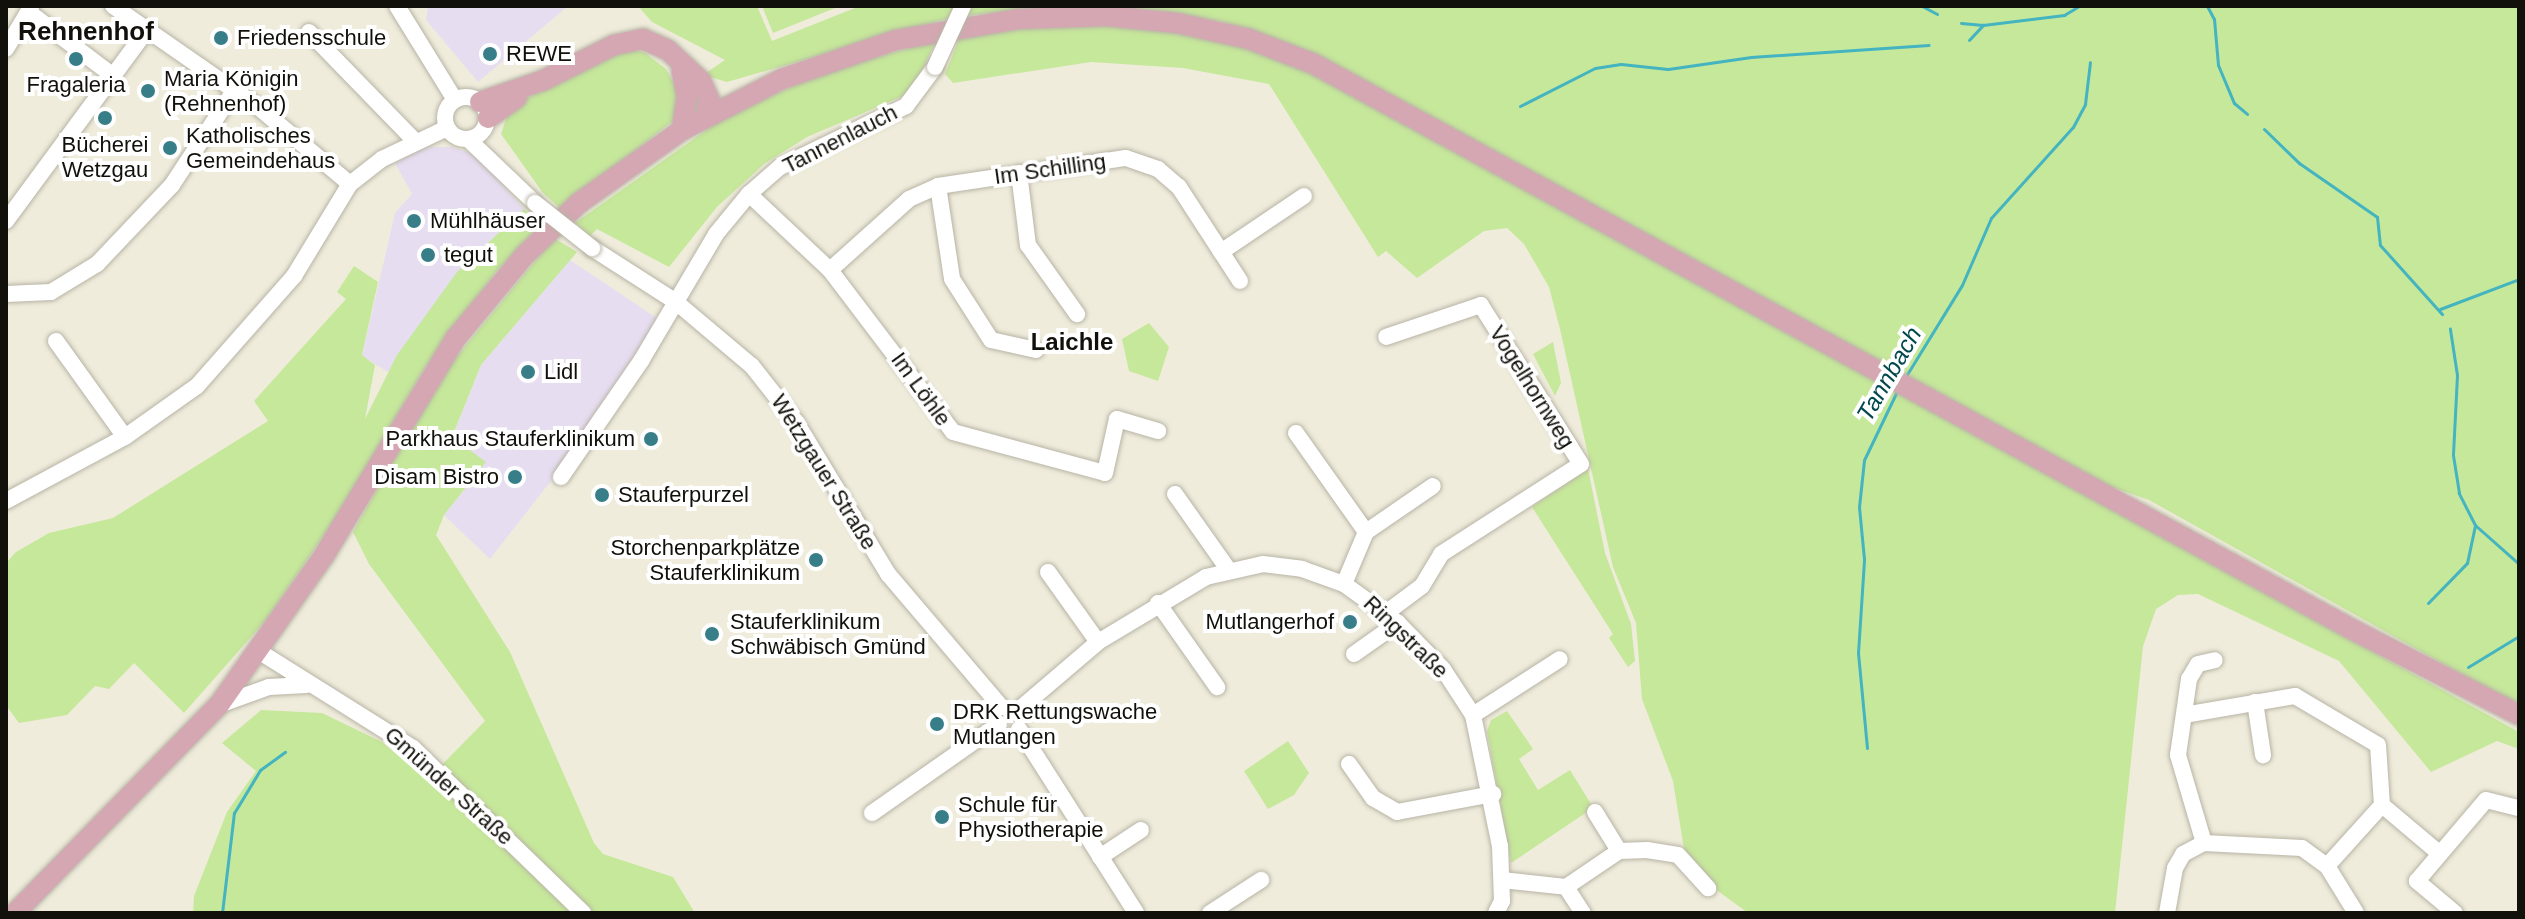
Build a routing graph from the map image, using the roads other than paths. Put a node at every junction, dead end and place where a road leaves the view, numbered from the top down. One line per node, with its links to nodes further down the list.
1 (113, 6): 5 (street)
2 (963, 6): 23 (street, Tannenlauch, bridge)
3 (400, 8): 12 (street)
4 (31, 10): 7 (street); 8 (street)
5 (147, 30): 8 (street); 11 (street)
6 (309, 32): 18 (street)
7 (6, 49)
8 (111, 74): 25 (street)
9 (692, 77): 10 (main road); 13 (main road); 14 (main road); 16 (main road)
10 (759, 89): 14 (main road); 60 (main road)
11 (234, 91): 21 (street); 29 (street)
12 (455, 100): 13 (street); 15 (street)
13 (485, 116): 17 (street); 20 (street, Wetzgauer Straße)
14 (706, 117): 16 (main road)
15 (447, 128): 17 (street, Wetzgauer Straße); 18 (street)
16 (682, 130): 49 (main road)
17 (469, 140): 20 (street, Wetzgauer Straße)
18 (415, 141): 21 (street)
19 (1019, 173): 22 (street, Im Schilling); 26 (street, Im Schilling); 31 (street)
20 (509, 175): 30 (street, Wetzgauer Straße, bridge)
21 (350, 184): 37 (street)
22 (938, 186): 27 (street, Im Schilling); 34 (street)
23 (749, 194): 27 (street, Im Löhle); 30 (street, Tannenlauch)
24 (1304, 196): 26 (street)
25 (6, 221)
26 (1221, 252): 28 (street, Im Schilling)
27 (830, 270): 35 (street, Im Löhle)
28 (1240, 281)
29 (6, 294)
30 (676, 302): 38 (street, Tannenlauch); 61 (street, Wetzgauer Straße)
31 (1077, 314)
32 (1386, 337): 47 (street, Vogelhornweg)
33 (56, 341): 37 (street)
34 (1036, 350)
35 (1158, 431)
36 (1296, 433): 42 (street)
37 (125, 437): 41 (street)
38 (561, 477)
39 (1433, 486): 42 (street)
40 (1175, 494): 43 (street)
41 (6, 501)
42 (1366, 532): 45 (street)
43 (1228, 569): 45 (street, Ringstraße); 46 (street, Ringstraße)
44 (1048, 572): 48 (street)
45 (1344, 584): 47 (street, Ringstraße)
46 (1158, 603): 48 (street, Ringstraße); 54 (street)
47 (1392, 618): 50 (street); 58 (street, Ringstraße)
48 (1098, 642): 57 (street, Ringstraße)
49 (260, 652): 53 (street, Gmünder Straße); 56 (main road)
50 (1354, 654)
51 (1560, 659): 58 (street)
52 (2215, 660): 59 (street)
53 (306, 685): 56 (street); 81 (street, Gmünder Straße)
54 (1217, 687)
55 (2255, 702): 59 (street); 63 (street); 66 (street)
56 (219, 705): 80 (main road)
57 (1022, 707): 61 (street); 62 (street)
58 (1473, 715): 65 (street, Ringstraße)
59 (2184, 715): 71 (street)
60 (2519, 715)
61 (1000, 716): 62 (street); 69 (street)
62 (1019, 729): 74 (street)
63 (2263, 755)
64 (1349, 764): 65 (street)
65 (1493, 794): 77 (street, Ringstraße)
66 (2382, 805): 73 (street); 75 (street)
67 (2519, 808): 73 (street)
68 (1595, 812): 72 (street)
69 (872, 813)
70 (1141, 830): 74 (street)
71 (2204, 843): 75 (street); 86 (street)
72 (1619, 851): 78 (street); 79 (street)
73 (2439, 853): 88 (street)
74 (1100, 857): 82 (street)
75 (2327, 866): 87 (street)
76 (1261, 880): 83 (street)
77 (1502, 880): 78 (street); 84 (street, Ringstraße)
78 (1566, 887): 85 (street)
79 (1708, 888)
80 (15, 913)
81 (583, 913)
82 (1136, 913)
83 (1210, 913)
84 (1496, 913)
85 (1583, 913)
86 (2167, 913)
87 (2356, 913)
88 (2455, 913)

